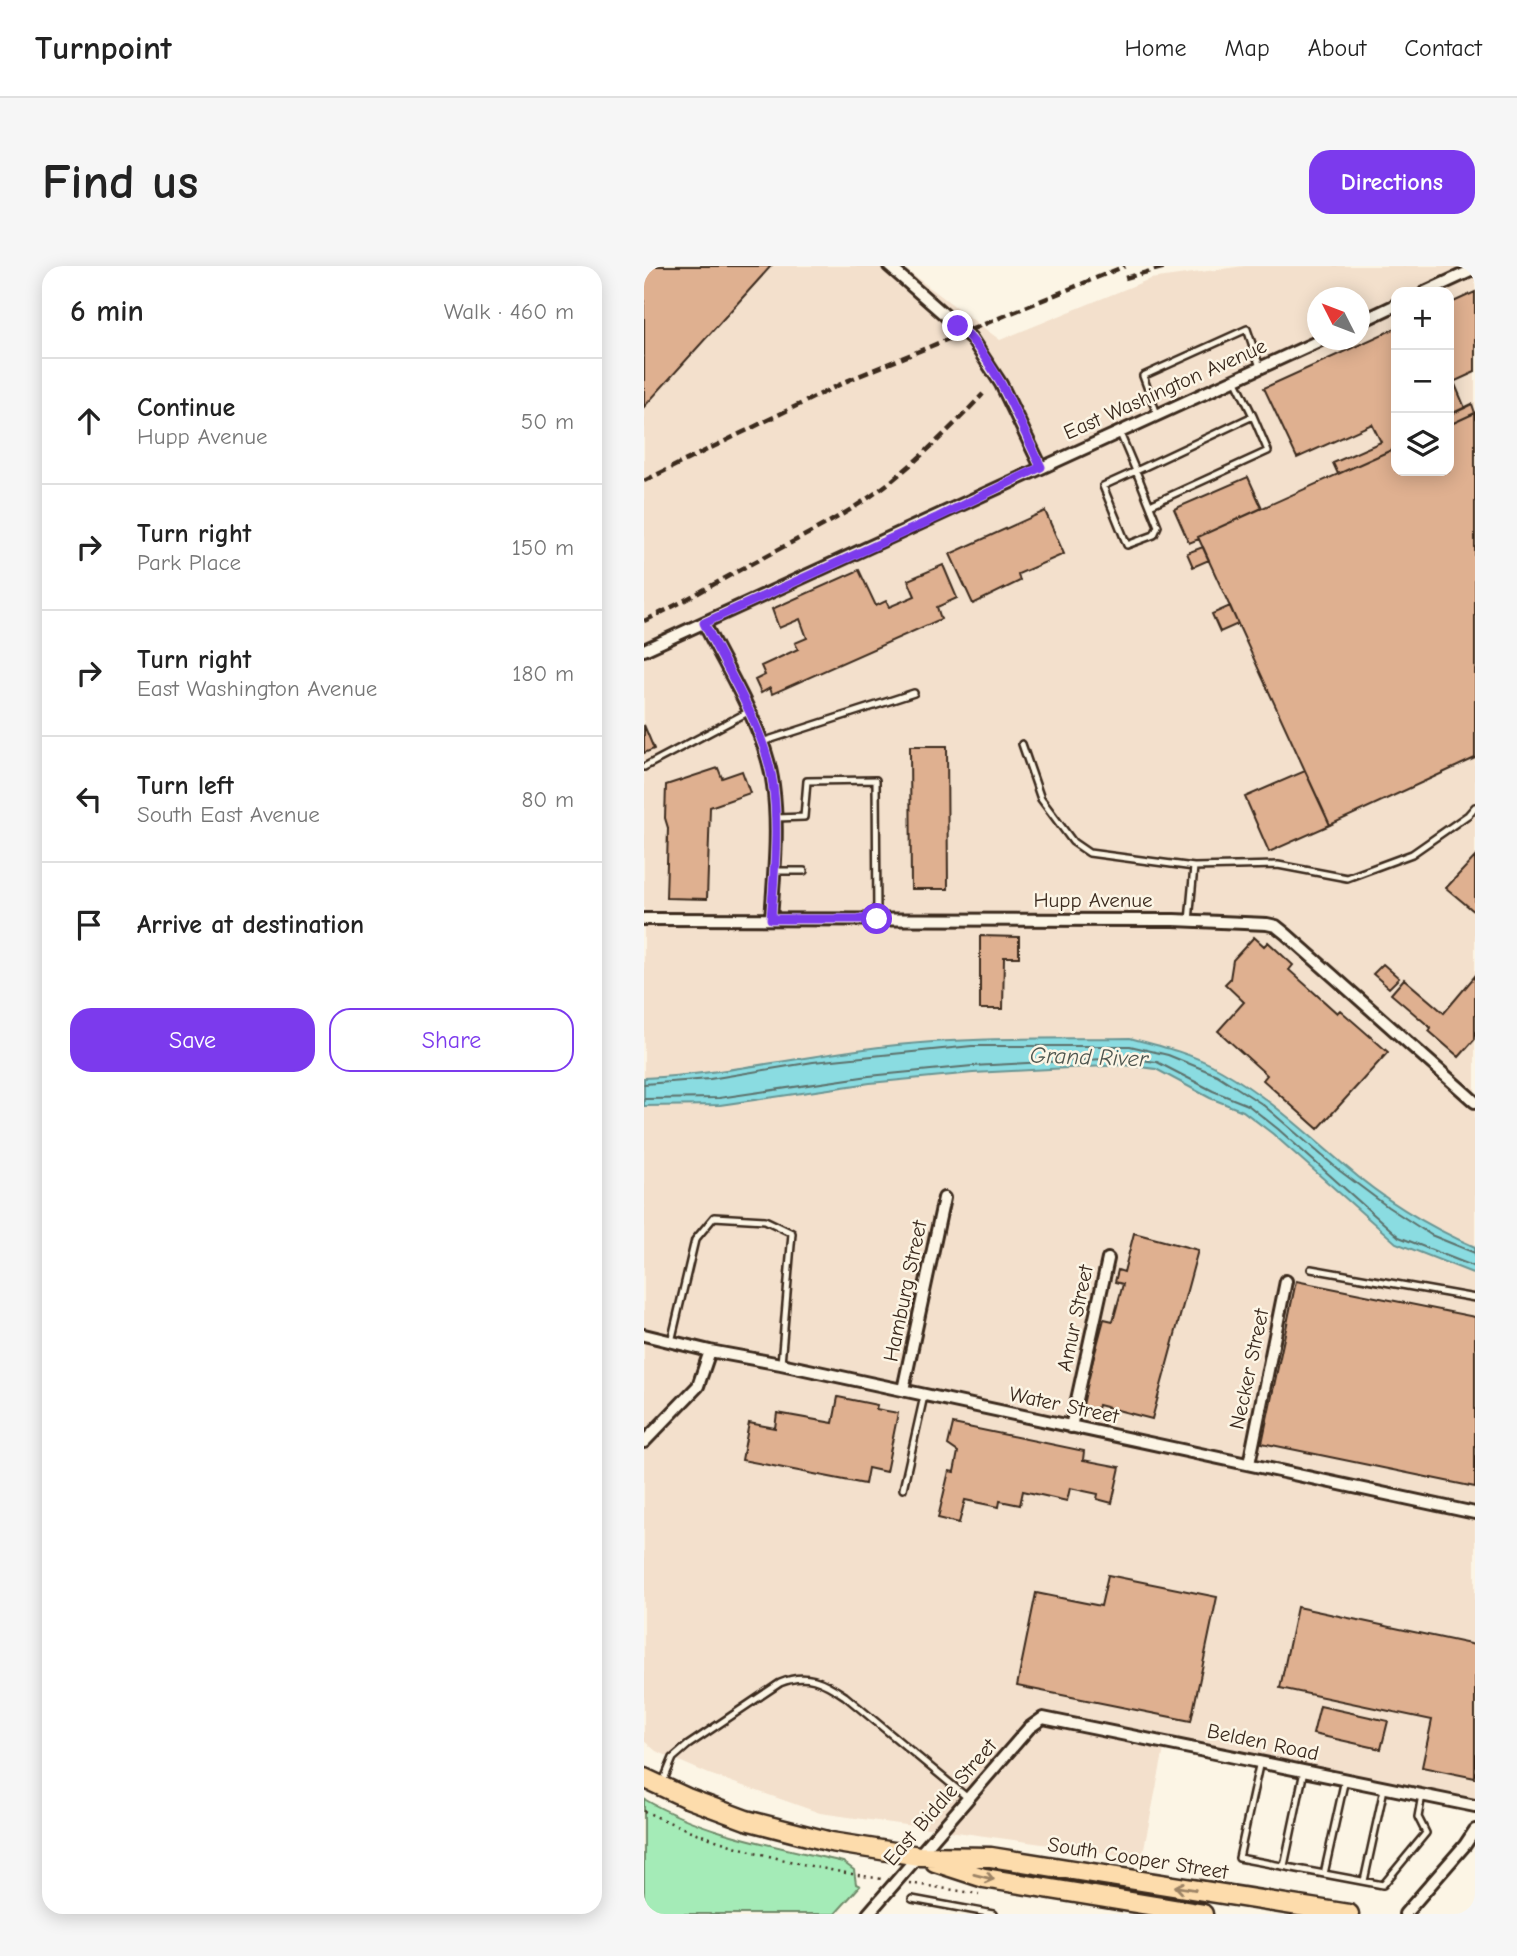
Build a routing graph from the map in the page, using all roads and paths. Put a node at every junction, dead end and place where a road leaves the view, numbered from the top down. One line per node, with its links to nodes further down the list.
1 (889, 266): 2 (street)
2 (902, 270): 13 (street)
3 (1475, 270): 4 (street)
4 (1436, 287)
5 (1391, 307): 6 (street)
6 (1370, 317)
7 (1307, 346): 8 (street, East Washington Avenue)
8 (1260, 367): 9 (street, East Washington Avenue); 10 (lane)
9 (1235, 379): 10 (street, East Washington Avenue); 11 (lane)
10 (1157, 414): 12 (street, East Washington Avenue)
11 (1252, 416): 14 (lane); 15 (lane)
12 (1119, 430): 13 (street, East Washington Avenue); 14 (lane)
13 (1041, 467): 16 (street, East Washington Avenue)
14 (1136, 471): 15 (lane); 15 (lane)
15 (1150, 505)
16 (704, 623): 17 (street, East Washington Avenue); 19 (street)
17 (644, 650)
18 (914, 693): 20 (lane)
19 (748, 712): 20 (street); 22 (lane)
20 (762, 742): 24 (street)
21 (1022, 744): 25 (lane)
22 (644, 767)
23 (1475, 807): 25 (lane)
24 (776, 818): 26 (street); 30 (lane)
25 (1194, 867): 31 (lane)
26 (774, 871): 27 (lane); 29 (street)
27 (804, 871)
28 (644, 919): 29 (street, Hupp Avenue)
29 (771, 919): 30 (street, Hupp Avenue)
30 (877, 919): 31 (street, Hupp Avenue)
31 (1189, 921): 32 (street, Hupp Avenue)
32 (1475, 1102)
33 (944, 1198): 42 (street, Hamburg Street)
34 (1108, 1259): 44 (street, Amur Street)
35 (1311, 1269): 37 (lane)
36 (1286, 1281): 46 (street, Necker Street)
37 (1475, 1298)
38 (644, 1335): 39 (street, Water Street)
39 (671, 1342): 40 (street, Water Street); 41 (lane)
40 (710, 1351): 41 (street, Water Street); 45 (street)
41 (781, 1364): 42 (street, Water Street)
42 (903, 1390): 43 (street, Water Street)
43 (924, 1394): 44 (street, Water Street); 47 (lane)
44 (1071, 1427): 46 (street, Water Street)
45 (644, 1441)
46 (1249, 1464): 48 (street, Water Street)
47 (904, 1489)
48 (1475, 1513)
49 (1043, 1718): 50 (street, Belden Road); 57 (street, East Biddle Street)
50 (1260, 1761): 51 (street, Belden Road); 62 (lane)
51 (1304, 1770): 53 (street, Belden Road); 62 (lane)
52 (644, 1778): 54 (main road, South Cooper Street)
53 (1345, 1779): 55 (street, Belden Road); 63 (lane)
54 (661, 1787): 57 (lane); 61 (main road, South Cooper Street)
55 (1384, 1787): 56 (street, Belden Road); 65 (lane)
56 (1422, 1795): 58 (street, Belden Road); 65 (lane)
57 (969, 1799): 61 (street, East Biddle Street)
58 (1475, 1806)
59 (644, 1811): 64 (path)
60 (1475, 1830): 71 (street)
61 (919, 1856): 67 (street, East Biddle Street); 69 (main road, South Cooper Street, one-way to 69); 70 (main road, South Cooper Street, one-way to 61)
62 (1284, 1866): 63 (lane)
63 (1324, 1874): 65 (lane)
64 (865, 1876)
65 (1364, 1881)
66 (912, 1899): 68 (lane)
67 (868, 1914)
68 (993, 1914)
69 (1203, 1914)
70 (1349, 1914)
71 (1405, 1914)

